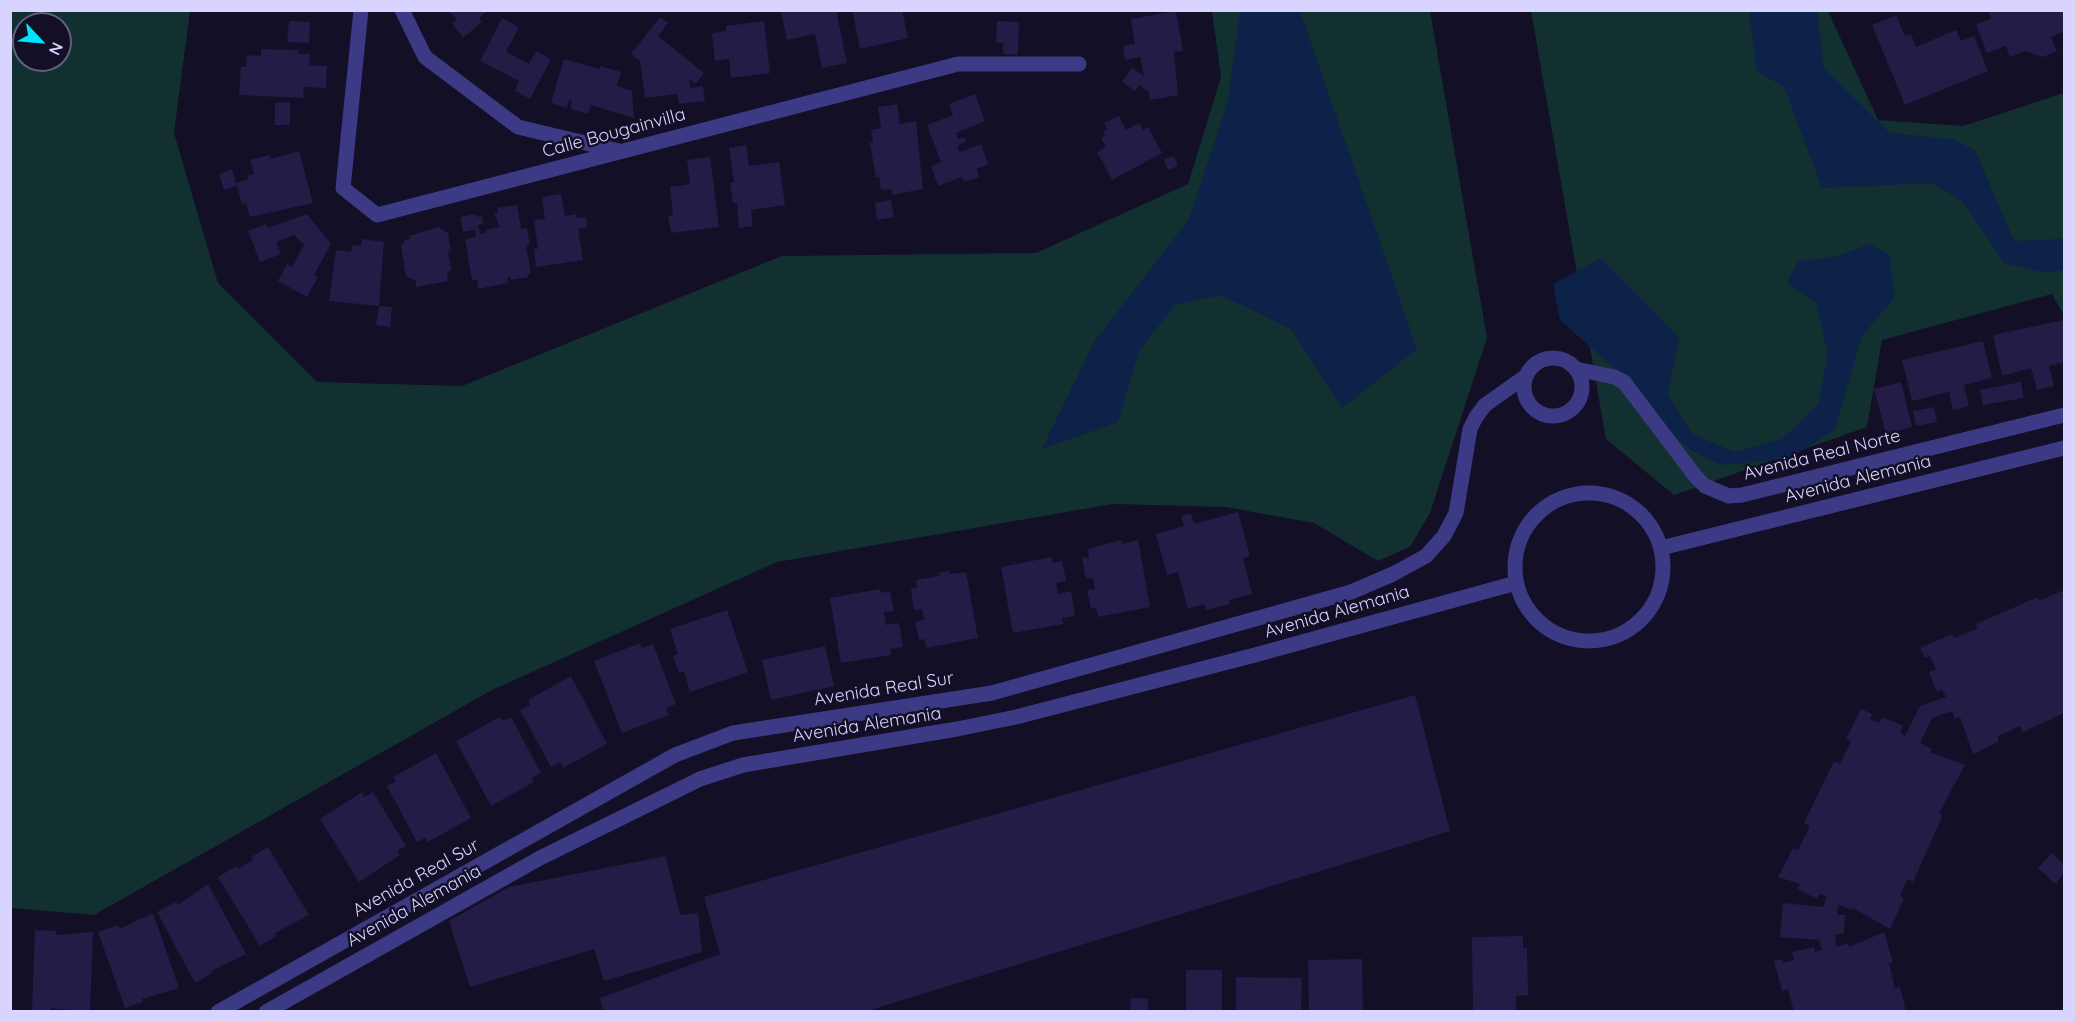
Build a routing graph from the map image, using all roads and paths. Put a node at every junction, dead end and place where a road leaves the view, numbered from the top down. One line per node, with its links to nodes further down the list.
1 (361, 10): 4 (street, Calle Bougainvilla)
2 (402, 10): 4 (street)
3 (1078, 64): 4 (street, Calle Bougainvilla)
4 (621, 151)
5 (1576, 369): 6 (street, Avenida Real Norte); 7 (street); 8 (street)
6 (1603, 375): 8 (street); 11 (street, Avenida Real Norte)
7 (1526, 376): 9 (street, Avenida Real Sur); 10 (street)
8 (1581, 392): 10 (street)
9 (1497, 397): 10 (street); 15 (street, Avenida Real Sur)
10 (1527, 401)
11 (2064, 416)
12 (2064, 448): 13 (street, Avenida Alemania)
13 (1661, 548): 14 (street); 14 (street)
14 (1516, 583): 16 (street, Avenida Alemania)
15 (218, 1011)
16 (266, 1011)

